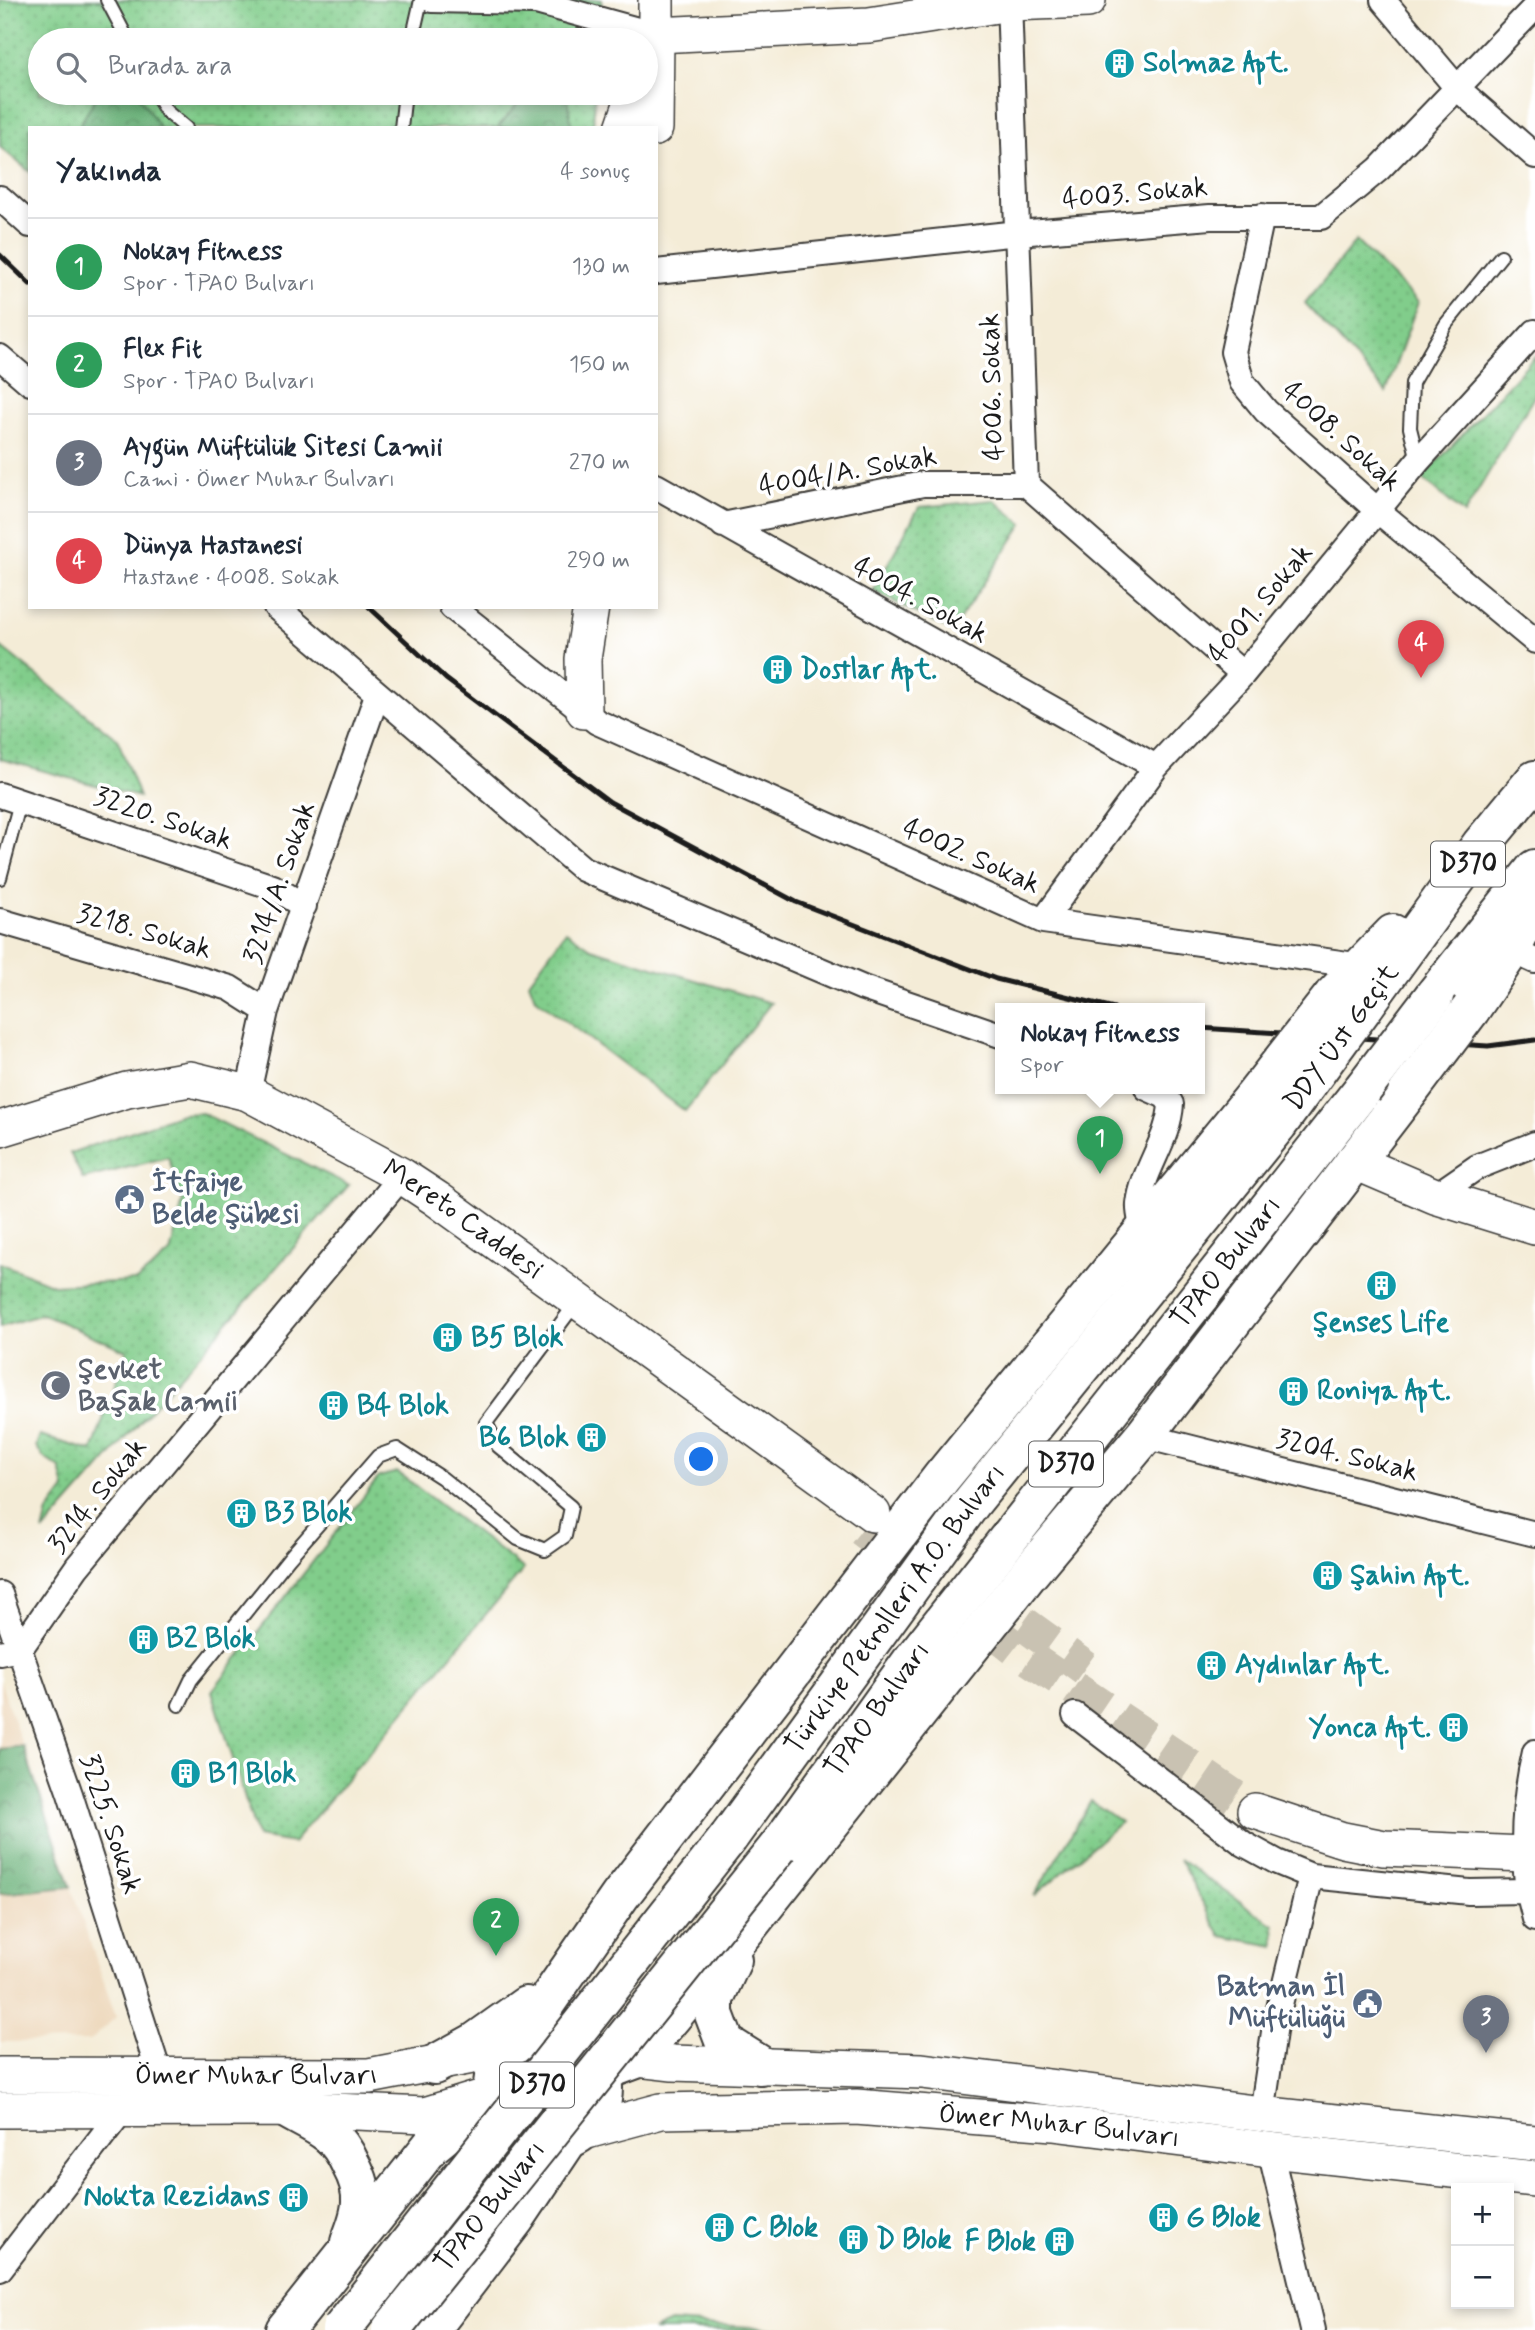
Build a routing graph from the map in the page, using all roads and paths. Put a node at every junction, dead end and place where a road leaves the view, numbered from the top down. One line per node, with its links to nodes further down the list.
1 (107, 0): 9 (lane)
2 (421, 0): 10 (lane)
3 (432, 0): 11 (street)
4 (656, 0): 12 (main road)
5 (1088, 0): 7 (main road)
6 (1384, 0): 14 (street)
7 (1009, 2): 13 (main road); 27 (street, 4006. Sokak)
8 (1535, 7): 14 (street, 4003. Sokak)
9 (122, 28)
10 (415, 28)
11 (600, 28)
12 (653, 28)
13 (658, 48)
14 (1457, 88): 23 (street); 25 (street, 4003. Sokak)
15 (162, 105): 19 (lane)
16 (404, 105): 20 (lane)
17 (631, 105): 21 (main road)
18 (654, 105): 22 (main road)
19 (184, 126)
20 (401, 126)
21 (623, 126)
22 (655, 126)
23 (1535, 156)
24 (0, 198): 26 (street)
25 (1262, 216): 27 (street, 4003. Sokak); 36 (street, 4008. Sokak)
26 (28, 223)
27 (1018, 233): 29 (street, 4003. Sokak); 34 (street, 4006. Sokak)
28 (1501, 256): 33 (lane)
29 (658, 272)
30 (1535, 332): 33 (street, 4001. Sokak)
31 (0, 357): 32 (street)
32 (28, 381)
33 (1418, 461): 36 (street, 4001. Sokak)
34 (1026, 484): 37 (street, 4004/A. Sokak); 42 (street, 4006. Sokak)
35 (658, 487): 37 (street, 4004. Sokak)
36 (1377, 510): 41 (street, 4008. Sokak); 42 (street, 4001. Sokak)
37 (723, 525): 45 (street, 4004. Sokak)
38 (278, 609): 43 (street)
39 (455, 609): 44 (street, 4002. Sokak)
40 (591, 609): 44 (main road)
41 (1535, 641)
42 (1243, 674): 45 (street, 4001. Sokak)
43 (377, 695): 52 (street, 3214/A. Sokak); 58 (street)
44 (584, 711): 54 (street, 4002. Sokak)
45 (1156, 767): 54 (street, 4001. Sokak)
46 (1535, 780): 48 (highway, D370)
47 (10, 799): 50 (lane); 52 (street, 3220. Sokak)
48 (1481, 845): 56 (highway, Türkiye Petrolleri A.O. Bulvarı); 62 (highway, DDY Üst Geçit / D370, bridge)
49 (1535, 869): 59 (highway, DDY Üst Geçit / D370, bridge)
50 (0, 878)
51 (1535, 903): 55 (highway)
52 (304, 906): 57 (street, 3214/A. Sokak)
53 (0, 920): 57 (street, 3218. Sokak)
54 (1042, 921): 56 (street, 4002. Sokak)
55 (1523, 955): 65 (highway, TPAO Bulvarı, bridge)
56 (1362, 966): 62 (highway, Türkiye Petrolleri A.O. Bulvarı, bridge)
57 (266, 1011): 60 (street, 3214/A. Sokak)
58 (995, 1033)
59 (1363, 1089): 106 (highway, TPAO Bulvarı / D370, bridge)
60 (248, 1093): 63 (main road, Mereto Caddesi); 66 (main road, Mereto Caddesi)
61 (1160, 1094): 69 (street)
62 (1265, 1111): 69 (highway); 80 (highway, Türkiye Petrolleri A.O. Bulvarı / D370)
63 (0, 1129)
64 (1535, 1144): 67 (street)
65 (1353, 1161): 67 (main road); 71 (highway, TPAO Bulvarı)
66 (402, 1176): 70 (main road, Mereto Caddesi); 75 (street, 3214. Sokak)
67 (1435, 1196): 68 (main road)
68 (1535, 1227)
69 (1143, 1232): 86 (highway)
70 (574, 1306): 72 (main road, Mereto Caddesi); 76 (lane)
71 (1144, 1436): 73 (street, 3204. Sokak); 85 (highway, TPAO Bulvarı)
72 (867, 1522)
73 (1535, 1534)
74 (0, 1594): 75 (street, 3225. Sokak)
75 (10, 1651): 91 (street, 3225. Sokak)
76 (179, 1706)
77 (1075, 1715): 82 (street)
78 (1535, 1752): 81 (street)
79 (1258, 1802): 81 (main road)
80 (729, 1837): 105 (highway, TPAO Bulvarı / D370, bridge)
81 (1529, 1843): 83 (street)
82 (1311, 1876): 83 (street); 97 (street)
83 (1527, 1891): 84 (street)
84 (1535, 1919)
85 (746, 1929): 88 (highway, TPAO Bulvarı); 90 (highway)
86 (561, 1979): 87 (highway); 89 (highway)
87 (515, 2044): 88 (highway); 89 (main road, Ömer Muhar Bulvarı); 93 (highway)
88 (610, 2061): 90 (main road, Ömer Muhar Bulvarı); 98 (highway)
89 (433, 2065): 91 (main road, Ömer Muhar Bulvarı)
90 (760, 2065): 97 (main road, Ömer Muhar Bulvarı)
91 (159, 2073): 92 (main road, Ömer Muhar Bulvarı)
92 (0, 2075)
93 (493, 2095): 95 (main road, Ömer Muhar Bulvarı); 98 (highway); 102 (highway)
94 (124, 2109): 95 (main road, Ömer Muhar Bulvarı); 96 (main road, Ömer Muhar Bulvarı); 103 (street)
95 (287, 2109): 102 (highway)
96 (0, 2110)
97 (1262, 2114): 99 (main road, Ömer Muhar Bulvarı)
98 (575, 2136): 100 (main road, Ömer Muhar Bulvarı); 107 (highway, TPAO Bulvarı)
99 (1535, 2143)
100 (1270, 2150): 101 (main road, Ömer Muhar Bulvarı); 108 (street)
101 (1535, 2179)
102 (342, 2261): 104 (highway)
103 (0, 2269)
104 (285, 2330)
105 (341, 2330)
106 (391, 2330)
107 (430, 2330)
108 (1313, 2330)

